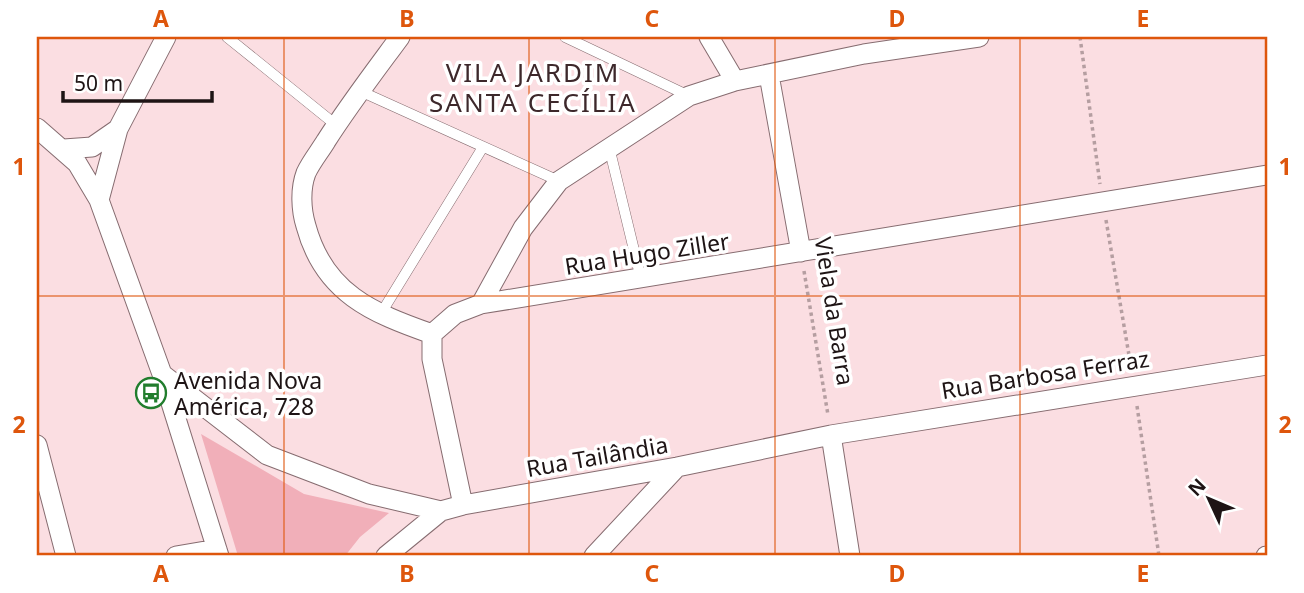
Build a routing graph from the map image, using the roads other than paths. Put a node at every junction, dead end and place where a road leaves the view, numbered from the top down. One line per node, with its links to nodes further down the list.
1 (166, 37): 14 (street)
2 (227, 37): 13 (lane)
3 (400, 37): 11 (street)
4 (565, 37): 12 (lane)
5 (709, 37): 10 (street)
6 (877, 37): 8 (street)
7 (979, 37): 8 (street)
8 (864, 54): 9 (street)
9 (769, 75): 10 (street); 22 (street, Viela da Barra)
10 (735, 81): 12 (street)
11 (360, 91): 13 (street); 16 (lane)
12 (689, 96): 18 (street)
13 (336, 125): 25 (street)
14 (118, 129): 17 (street); 21 (street)
15 (40, 133): 17 (street)
16 (483, 147): 20 (lane); 25 (lane)
17 (64, 149): 21 (street)
18 (610, 151): 20 (street); 23 (lane)
19 (1267, 175): 22 (street, Rua Hugo Ziller)
20 (559, 181): 24 (street)
21 (99, 200): 28 (street)
22 (801, 252): 23 (street, Rua Hugo Ziller)
23 (641, 279): 24 (street, Rua Hugo Ziller)
24 (481, 304): 26 (street, Rua Hugo Ziller)
25 (380, 315): 26 (street)
26 (432, 334): 35 (street)
27 (1267, 365): 31 (street, Rua Barbosa Ferraz)
28 (162, 374): 29 (street); 30 (street)
29 (174, 408): 30 (street); 38 (street)
30 (217, 417): 36 (street)
31 (831, 435): 33 (street, Rua Tailândia); 43 (street)
32 (37, 445): 39 (street)
33 (677, 467): 34 (street, Rua Tailândia); 37 (street)
34 (622, 477): 35 (street, Rua Tailândia); 37 (street)
35 (463, 505): 36 (street, Rua Tailândia)
36 (441, 511): 41 (street, Rua Tailândia)
37 (629, 517): 42 (street)
38 (218, 553): 40 (street)
39 (66, 556)
40 (176, 556)
41 (386, 556)
42 (594, 556)
43 (850, 556)

